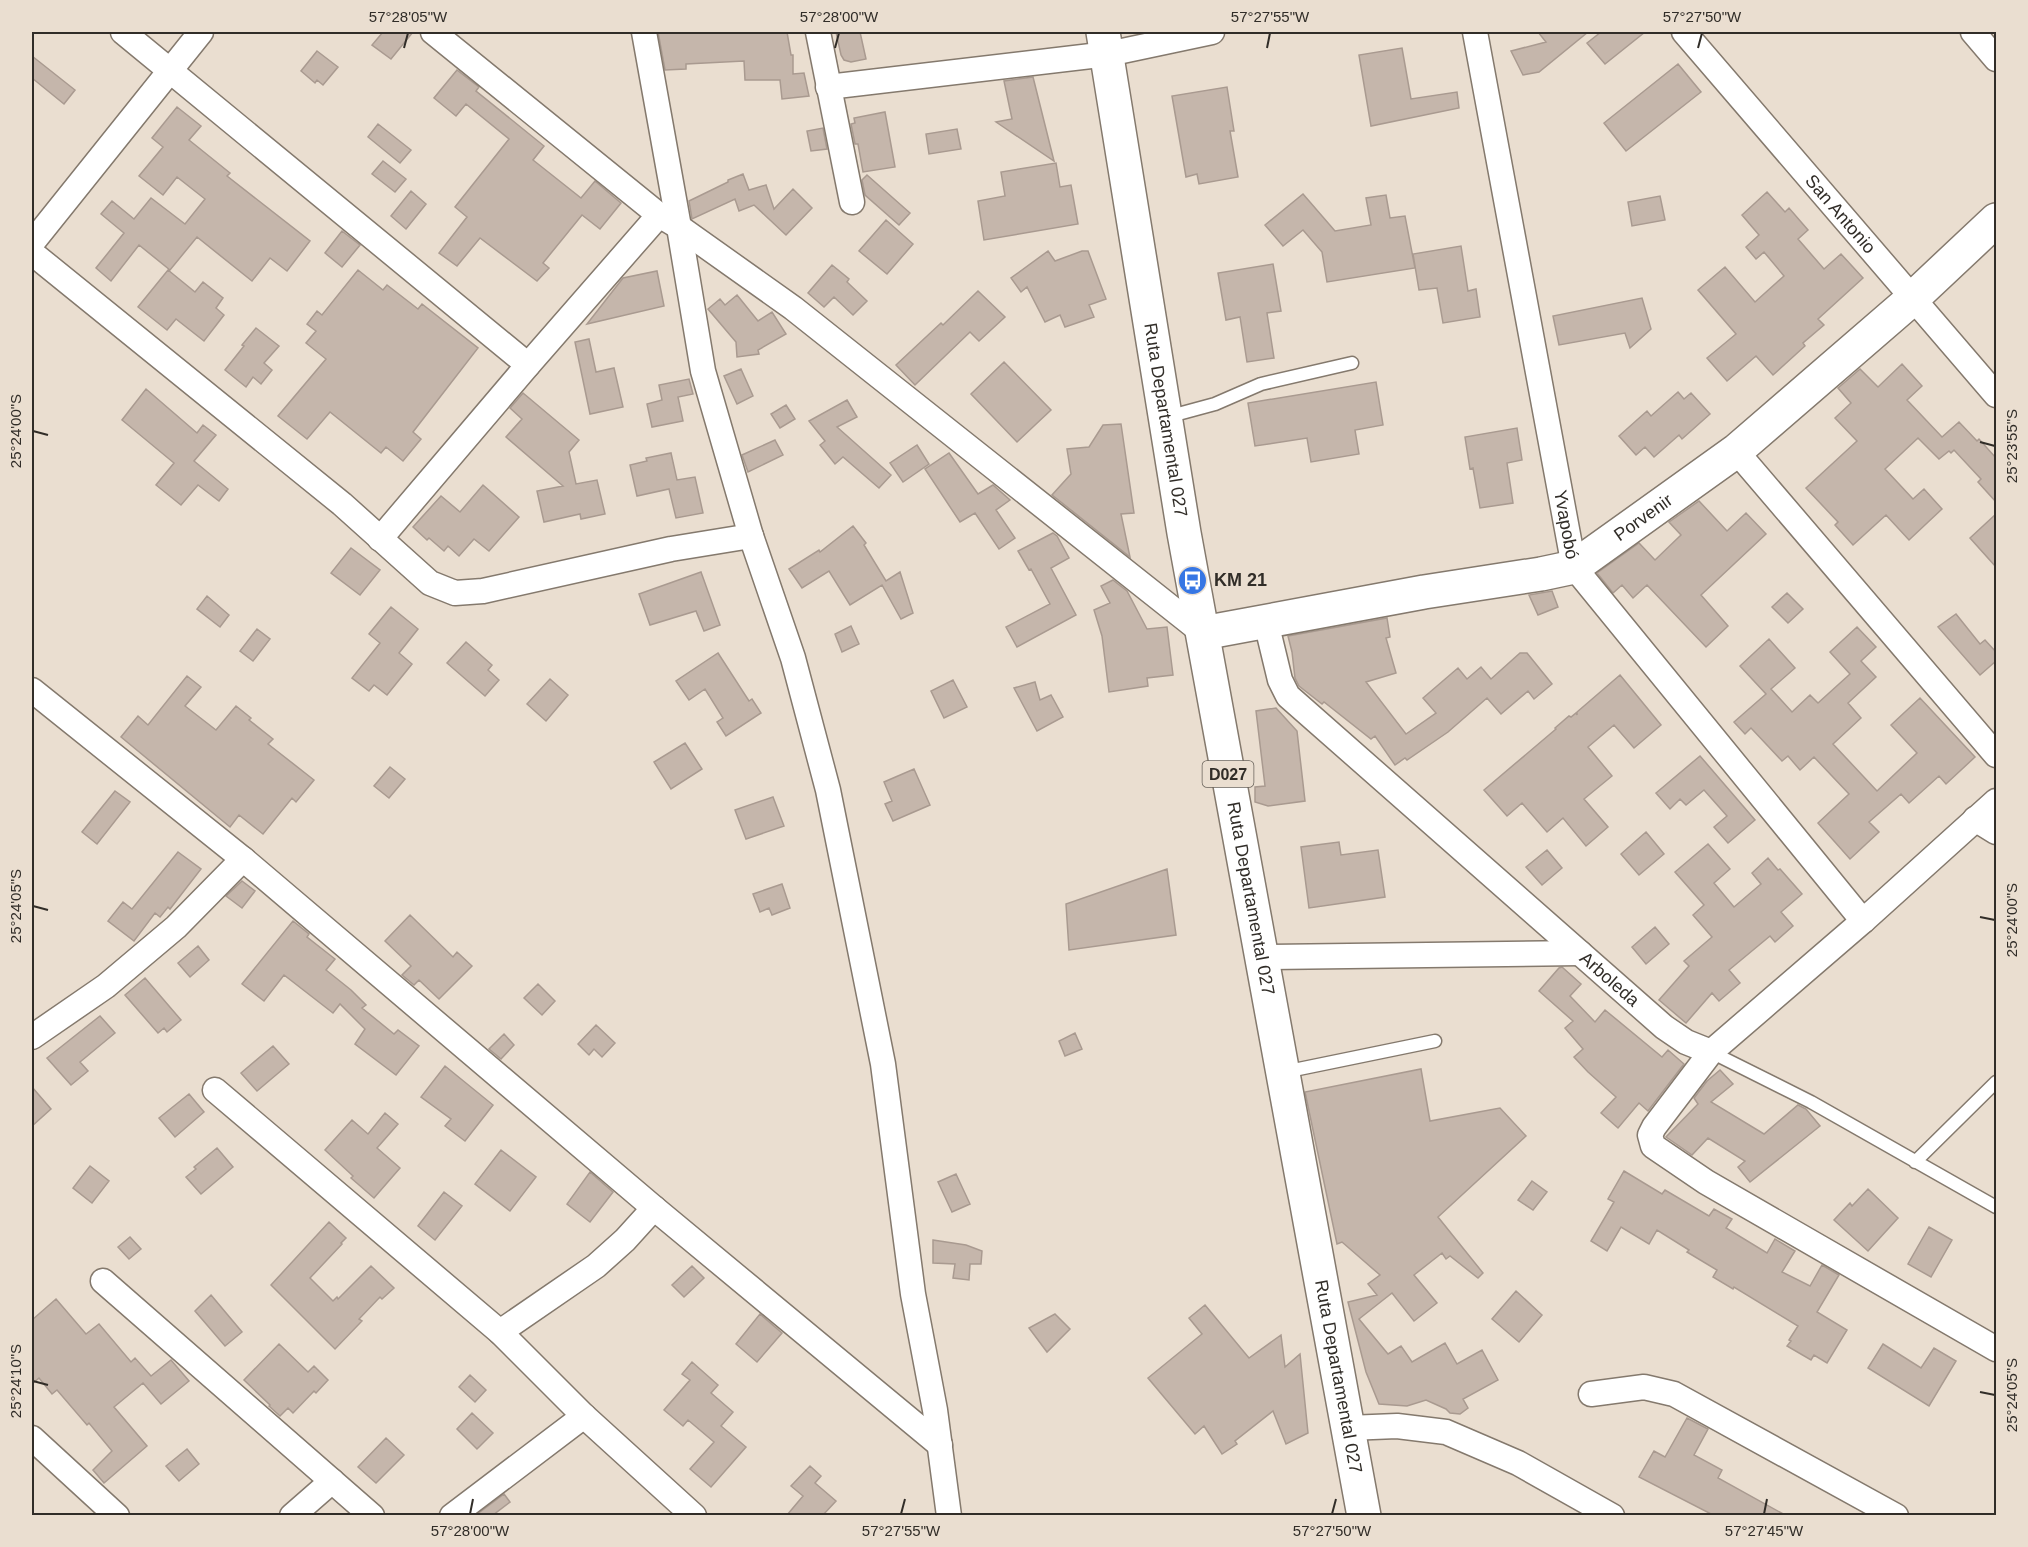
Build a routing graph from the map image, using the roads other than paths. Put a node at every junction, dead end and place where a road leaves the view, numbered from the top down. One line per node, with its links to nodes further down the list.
1 (123, 32): 12 (street)
2 (201, 32): 12 (street)
3 (434, 32): 16 (street)
4 (644, 32): 16 (street)
5 (818, 32): 13 (street)
6 (1212, 32): 10 (street)
7 (1475, 32): 27 (street, Yvapobó)
8 (1684, 32): 19 (street, San Antonio)
9 (1973, 32): 11 (street)
10 (1105, 43): 13 (street); 23 (main road, Ruta Departamental 027 / D027)
11 (1996, 59)
12 (170, 70): 17 (street); 21 (street)
13 (828, 87): 14 (street)
14 (852, 202)
15 (1996, 220): 19 (main road, Porvenir)
16 (669, 221): 21 (street); 25 (street); 29 (street)
17 (32, 243)
18 (32, 253): 26 (street)
19 (1912, 299): 22 (street, San Antonio); 24 (main road, Porvenir)
20 (1352, 363): 23 (lane)
21 (528, 365): 26 (street)
22 (1996, 395)
23 (1165, 417): 29 (main road, Ruta Departamental 027 / D027)
24 (1736, 451): 27 (main road, Porvenir); 31 (street)
25 (751, 536): 26 (street); 55 (street)
26 (380, 539)
27 (1574, 567): 28 (main road, Porvenir); 36 (street, Yvapobó)
28 (1266, 622): 29 (main road, Porvenir); 37 (street, Arboleda)
29 (1203, 633): 38 (main road, Ruta Departamental 027 / D027)
30 (32, 690): 35 (street)
31 (1996, 755)
32 (1996, 801): 33 (street)
33 (1975, 819): 34 (street); 36 (street)
34 (1996, 832)
35 (243, 859): 39 (street); 47 (street)
36 (1863, 921): 41 (street)
37 (1580, 953): 38 (street); 41 (street, Arboleda)
38 (1261, 957): 42 (main road, Ruta Departamental 027 / D027)
39 (32, 1037)
40 (1435, 1041): 42 (lane)
41 (1711, 1052): 45 (lane); 50 (street)
42 (1283, 1072): 53 (main road, Ruta Departamental 027 / D027)
43 (1996, 1082): 45 (lane)
44 (215, 1090): 49 (street)
45 (1915, 1162): 46 (lane)
46 (1996, 1207)
47 (654, 1208): 49 (street); 55 (street)
48 (103, 1281): 56 (street)
49 (500, 1332): 52 (street)
50 (1996, 1349)
51 (1591, 1394): 65 (street)
52 (584, 1416): 60 (street); 61 (street)
53 (1348, 1428): 63 (main road, Ruta Departamental 027 / D027); 64 (street)
54 (32, 1438): 57 (street)
55 (940, 1445): 62 (street)
56 (332, 1480): 58 (street); 59 (street)
57 (117, 1515)
58 (292, 1515)
59 (372, 1515)
60 (452, 1515)
61 (694, 1515)
62 (949, 1515)
63 (1364, 1515)
64 (1612, 1515)
65 (1896, 1515)

